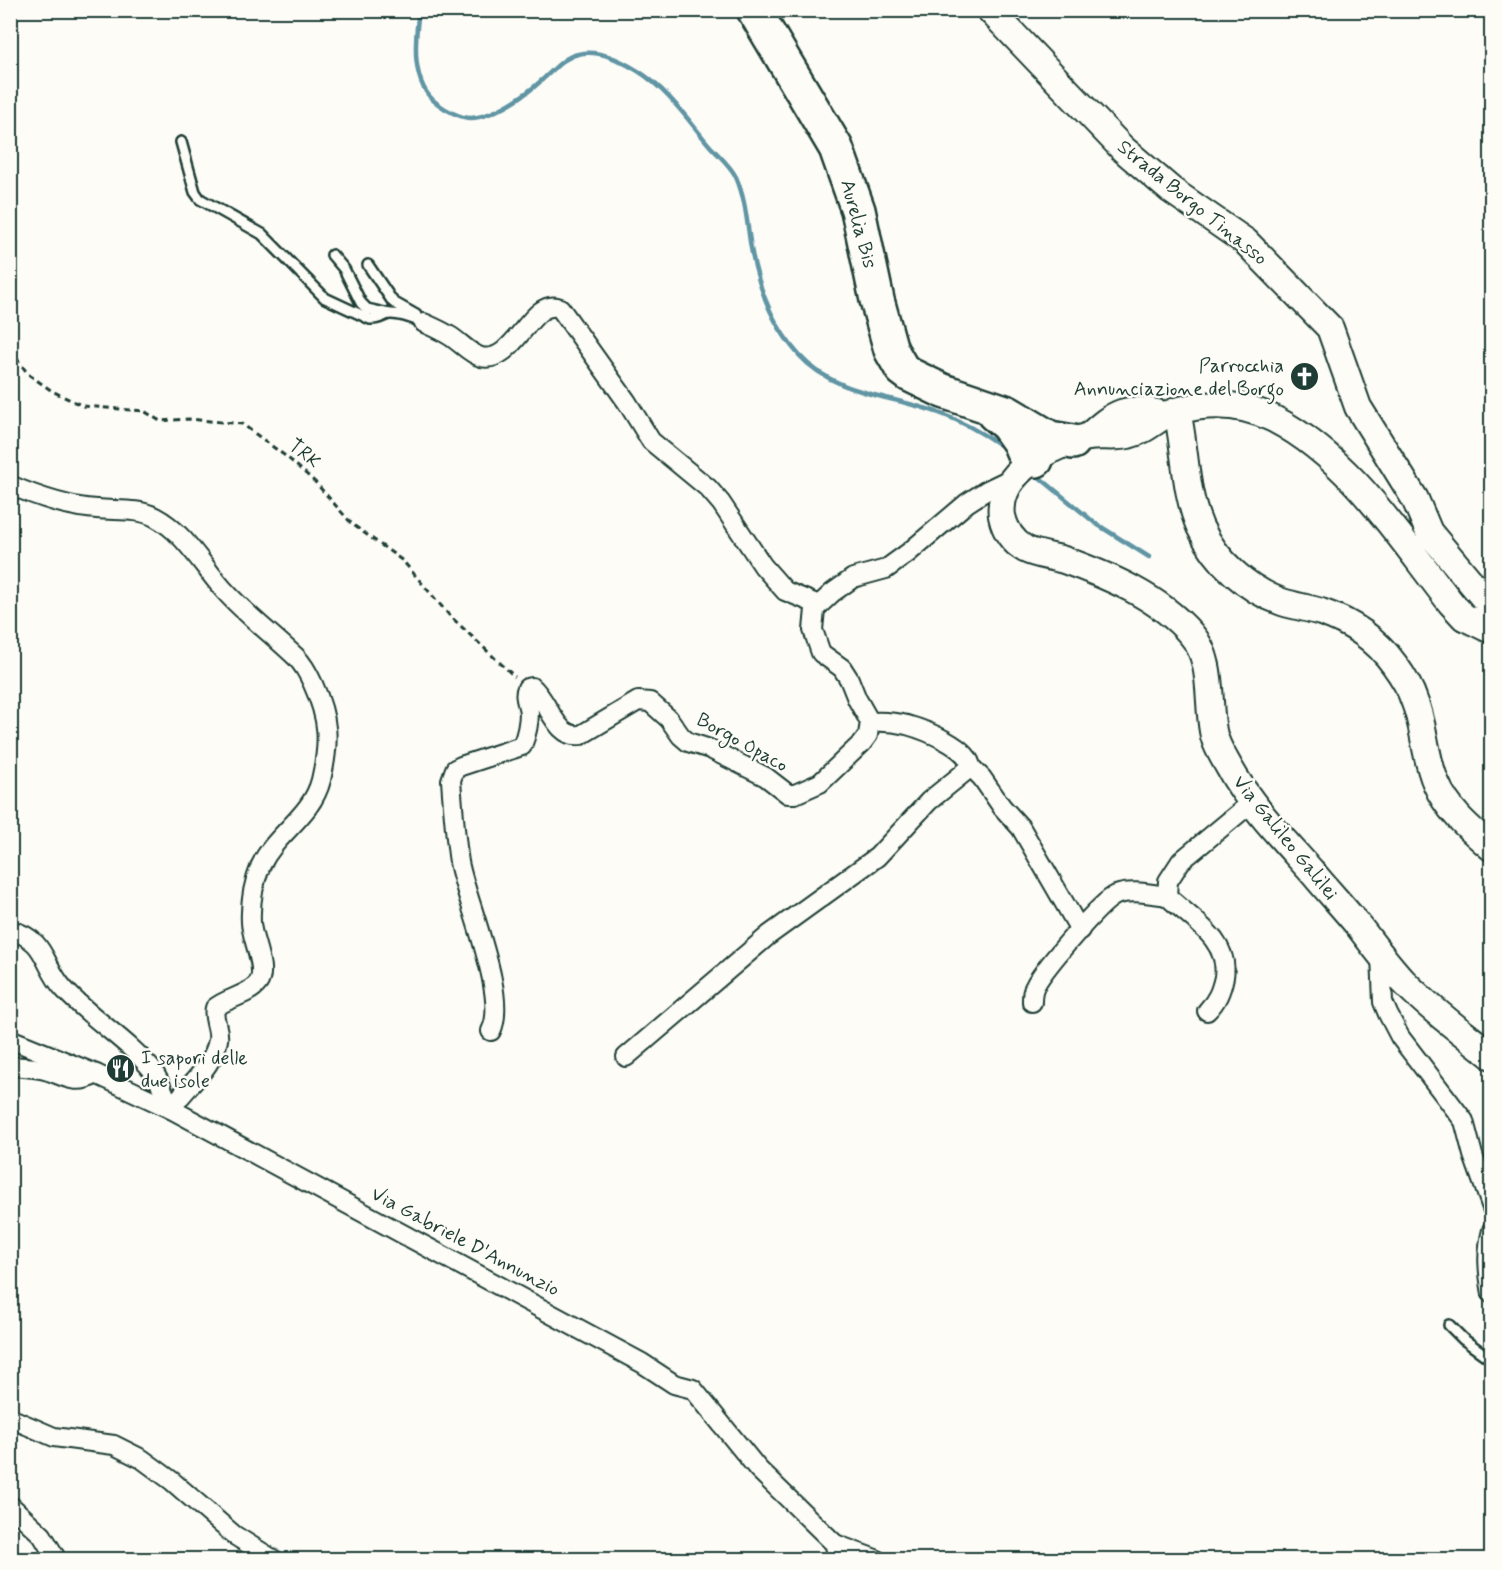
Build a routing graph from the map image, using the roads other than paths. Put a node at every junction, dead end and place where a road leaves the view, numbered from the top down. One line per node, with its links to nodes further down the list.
1 (754, 10): 9 (highway, Aurelia Bis)
2 (990, 10): 12 (main road, Strada Borgo Tinasso)
3 (181, 142): 6 (lane)
4 (332, 255): 6 (lane)
5 (368, 265): 7 (lane)
6 (389, 314): 7 (lane)
7 (424, 323): 11 (street)
8 (1159, 416): 9 (main road); 12 (main road); 16 (main road)
9 (1055, 448): 11 (street); 15 (main road, Via Galileo Galilei)
10 (10, 485): 29 (street)
11 (819, 605): 13 (street)
12 (1485, 631)
13 (870, 722): 14 (street); 23 (street, Borgo Opaco)
14 (971, 767): 19 (street); 26 (street)
15 (1251, 803): 17 (street); 20 (main road, Via Galileo Galilei)
16 (1491, 848)
17 (1167, 896): 19 (street); 22 (street)
18 (10, 930): 29 (street)
19 (1080, 930): 21 (street)
20 (1381, 955): 25 (main road, Via Galileo Galilei); 30 (street)
21 (1032, 1002)
22 (1207, 1011)
23 (491, 1031)
24 (10, 1039): 28 (street, Via Gabriele D'Annunzio)
25 (1491, 1056)
26 (626, 1057)
27 (10, 1066): 28 (street)
28 (96, 1074): 29 (street, Via Gabriele D'Annunzio)
29 (171, 1109): 37 (street, Via Gabriele D'Annunzio)
30 (1491, 1208)
31 (1491, 1230): 32 (street)
32 (1491, 1294)
33 (1449, 1325): 34 (lane)
34 (1491, 1360)
35 (10, 1418): 39 (street)
36 (10, 1505): 38 (street)
37 (836, 1552): 40 (street)
38 (57, 1560)
39 (274, 1560)
40 (879, 1560)

